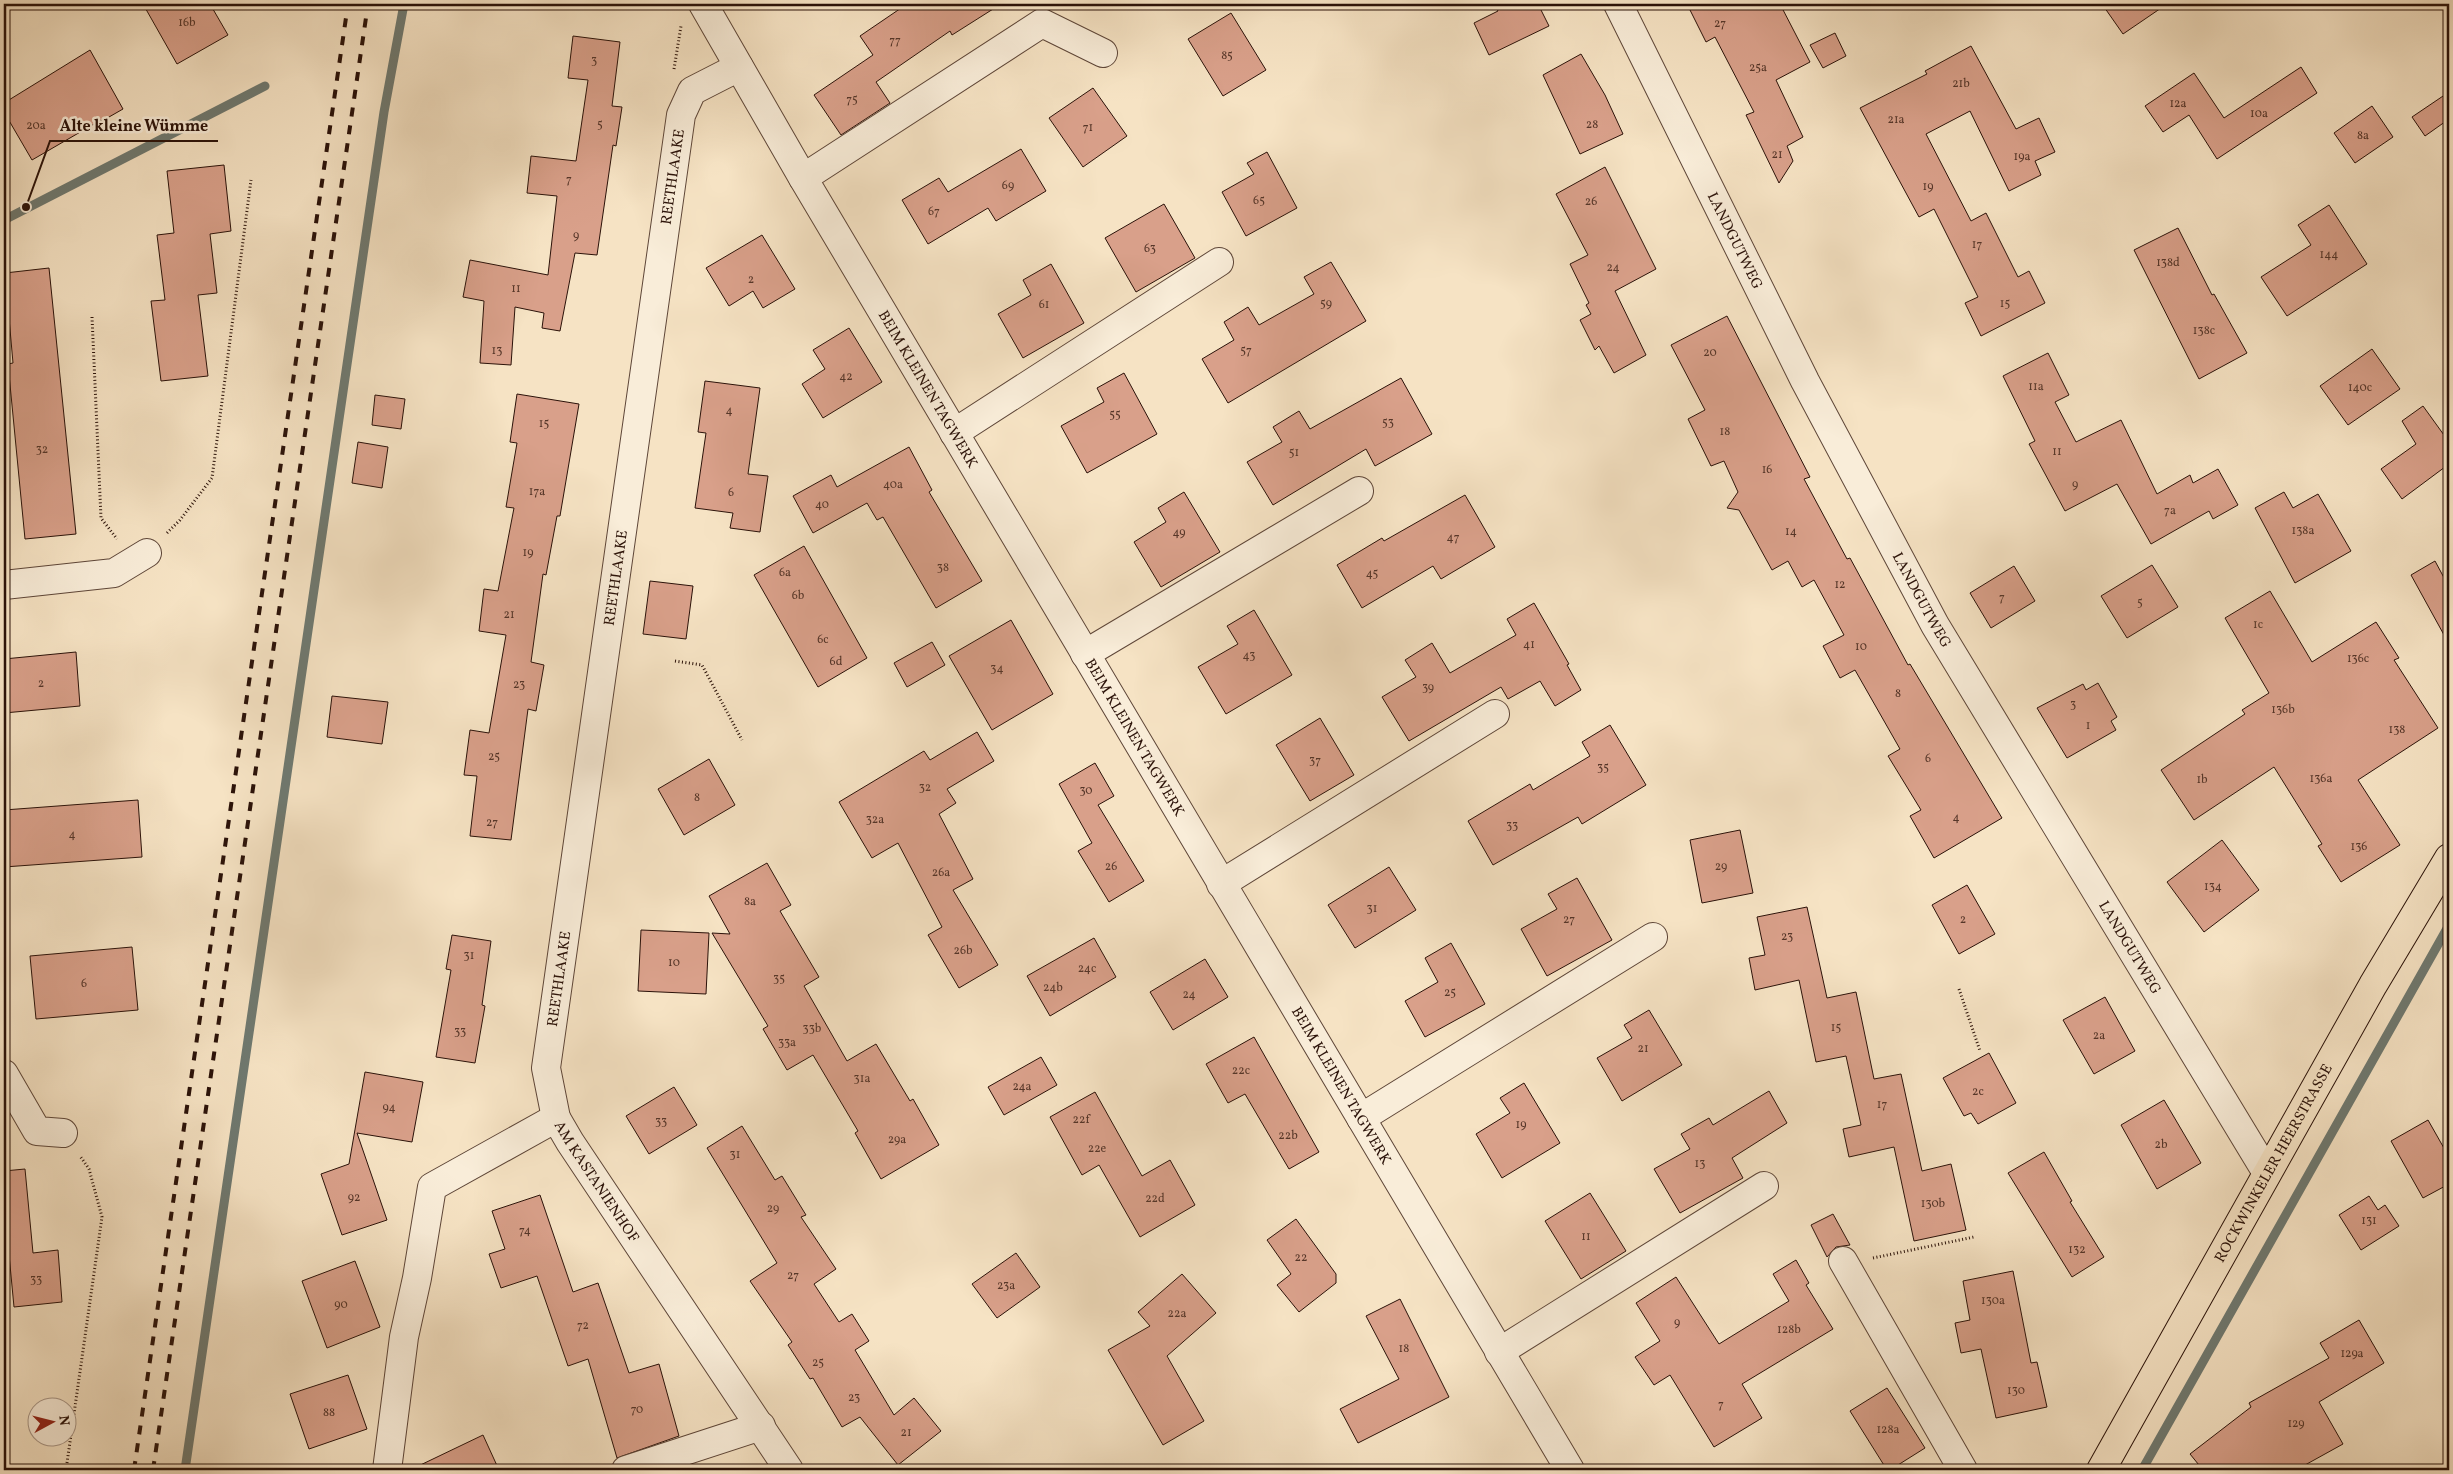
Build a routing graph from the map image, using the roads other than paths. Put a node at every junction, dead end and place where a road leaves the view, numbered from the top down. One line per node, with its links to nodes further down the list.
1 (702, 4): 4 (street, BEIM KLEINEN TAGWERK)
2 (1618, 4): 20 (street, LANDGUTWEG)
3 (1103, 53): 5 (street)
4 (739, 67): 5 (street, BEIM KLEINEN TAGWERK); 17 (street, REETHLAAKE)
5 (803, 178): 7 (street, BEIM KLEINEN TAGWERK)
6 (1220, 262): 7 (street)
7 (954, 433): 11 (street, BEIM KLEINEN TAGWERK)
8 (1359, 491): 11 (street)
9 (141, 557): 10 (street)
10 (4, 585)
11 (1085, 654): 14 (street, BEIM KLEINEN TAGWERK)
12 (1495, 714): 14 (street)
13 (2449, 858): 20 (main road, ROCKWINKELER HEERSTRASSE)
14 (1221, 884): 18 (street, BEIM KLEINEN TAGWERK)
15 (1652, 937): 18 (street)
16 (4, 1074): 19 (street)
17 (556, 1118): 24 (street, AM KASTANIENHOF); 25 (street, AM KASTANIENHOF)
18 (1361, 1118): 23 (street, BEIM KLEINEN TAGWERK)
19 (63, 1133)
20 (2267, 1173): 30 (main road, ROCKWINKELER HEERSTRASSE)
21 (1764, 1186): 23 (street)
22 (1844, 1263): 29 (street)
23 (1500, 1352): 28 (street, BEIM KLEINEN TAGWERK)
24 (761, 1426): 26 (street); 27 (street, AM KASTANIENHOF)
25 (387, 1470)
26 (626, 1470)
27 (789, 1470)
28 (1570, 1470)
29 (1963, 1470)
30 (2101, 1470)

